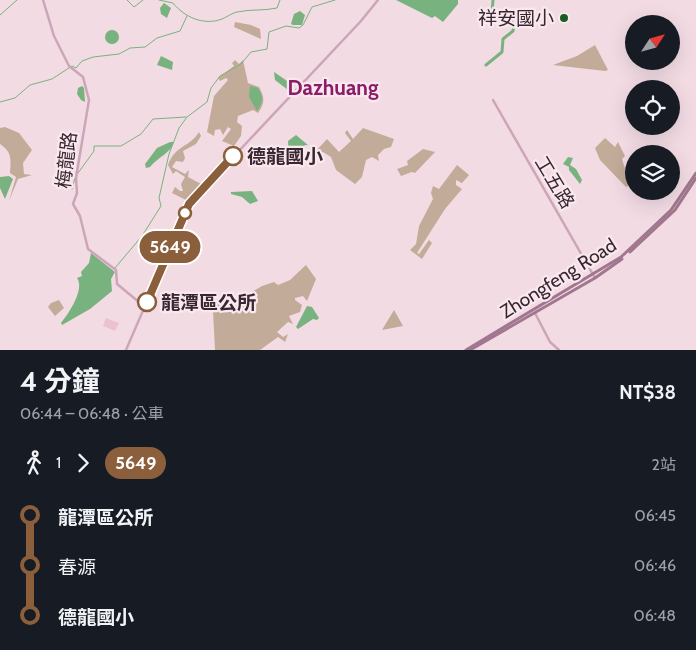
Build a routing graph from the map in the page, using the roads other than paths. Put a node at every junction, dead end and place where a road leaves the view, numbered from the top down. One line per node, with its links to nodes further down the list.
1 (42, 0): 8 (street, 梅龍路)
2 (378, 0): 8 (street)
3 (493, 100): 7 (street, 工五路)
4 (696, 173): 6 (main road)
5 (696, 178): 6 (main road)
6 (659, 224): 7 (main road, Zhongfeng Road)
7 (594, 276): 9 (main road, Zhongfeng Road); 11 (main road, Zhongfeng Road)
8 (145, 307): 10 (street)
9 (535, 313): 12 (main road, Zhongfeng Road); 13 (street)
10 (126, 350)
11 (466, 350)
12 (470, 350)
13 (559, 350)

